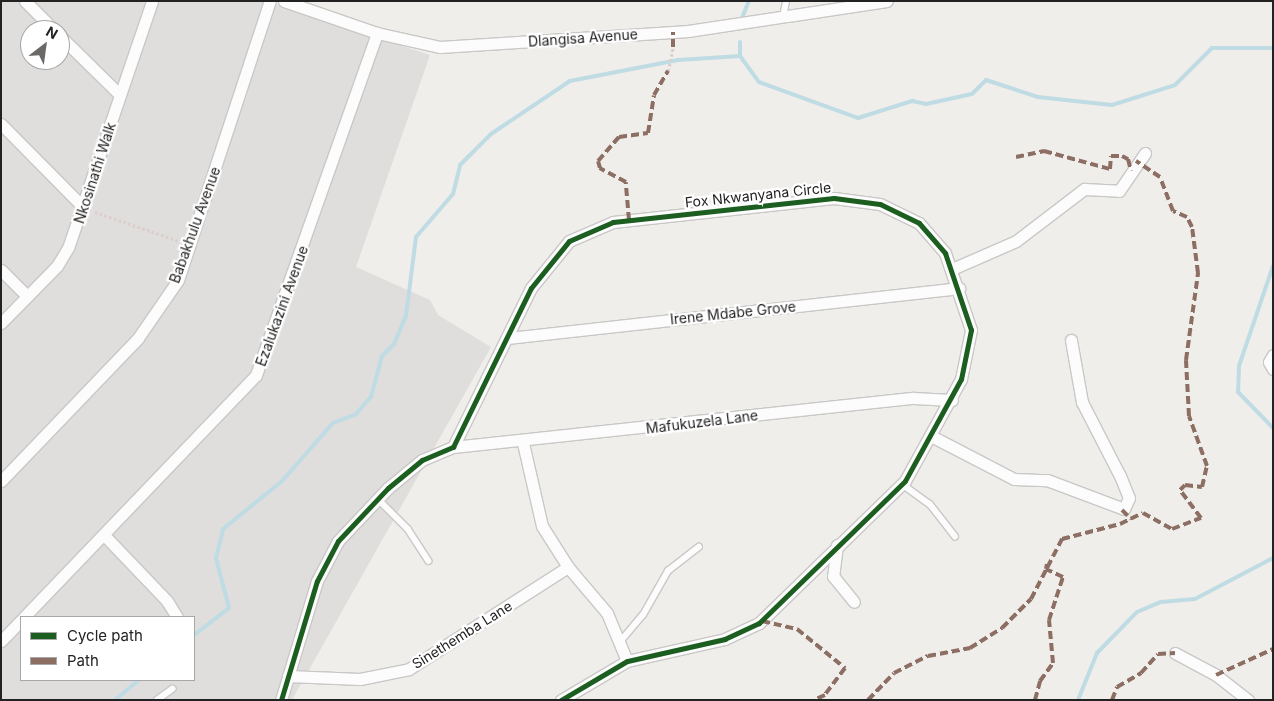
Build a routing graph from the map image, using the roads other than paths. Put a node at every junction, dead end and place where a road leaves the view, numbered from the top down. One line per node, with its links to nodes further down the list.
1 (25, 1): 8 (street)
2 (152, 1): 11 (street, Nkosinathi Walk)
3 (270, 1): 28 (street, Babakhulu Avenue)
4 (284, 1): 9 (street, Dlangisa Avenue)
5 (786, 1): 7 (lane)
6 (887, 1): 7 (street, Dlangisa Avenue)
7 (783, 19): 9 (street, Dlangisa Avenue)
8 (44, 20)
9 (377, 33): 31 (street, Ezalukazini Avenue)
10 (70, 46): 11 (street)
11 (120, 95): 14 (street, Nkosinathi Walk)
12 (1, 124): 14 (street)
13 (1145, 153): 15 (street)
14 (84, 208): 18 (street, Nkosinathi Walk)
15 (952, 269): 17 (street, Fox Nkwanyana Circle); 20 (street, Fox Nkwanyana Circle)
16 (1, 270): 18 (street)
17 (959, 288): 20 (street, Irene Mdabe Grove); 24 (street, Fox Nkwanyana Circle)
18 (27, 296): 19 (street, Nkosinathi Walk)
19 (1, 323)
20 (508, 338): 27 (street, Fox Nkwanyana Circle)
21 (1071, 340): 25 (street)
22 (1273, 355): 23 (street)
23 (1273, 369)
24 (952, 400): 25 (street, Fox Nkwanyana Circle); 26 (street, Mafukuzela Lane)
25 (933, 437): 29 (street, Fox Nkwanyana Circle)
26 (523, 443): 27 (street, Mafukuzela Lane); 36 (street)
27 (452, 447): 30 (street)
28 (1, 481)
29 (902, 484): 32 (lane); 33 (street, Fox Nkwanyana Circle)
30 (376, 498): 35 (lane); 45 (street)
31 (104, 535): 38 (street, Ezalukazini Avenue); 39 (street)
32 (955, 536)
33 (837, 545): 37 (street); 44 (street, Fox Nkwanyana Circle)
34 (699, 547): 42 (lane)
35 (429, 561)
36 (568, 567): 42 (street); 45 (street, Sinethemba Lane)
37 (854, 602)
38 (25, 616)
39 (176, 616)
40 (20, 621): 41 (street)
41 (1, 641)
42 (620, 642): 44 (street)
43 (1175, 653): 50 (street)
44 (627, 661): 49 (street, Fox Nkwanyana Circle)
45 (288, 676): 48 (street)
46 (172, 689): 47 (lane)
47 (157, 700)
48 (281, 700)
49 (561, 700)
50 (1248, 700)

